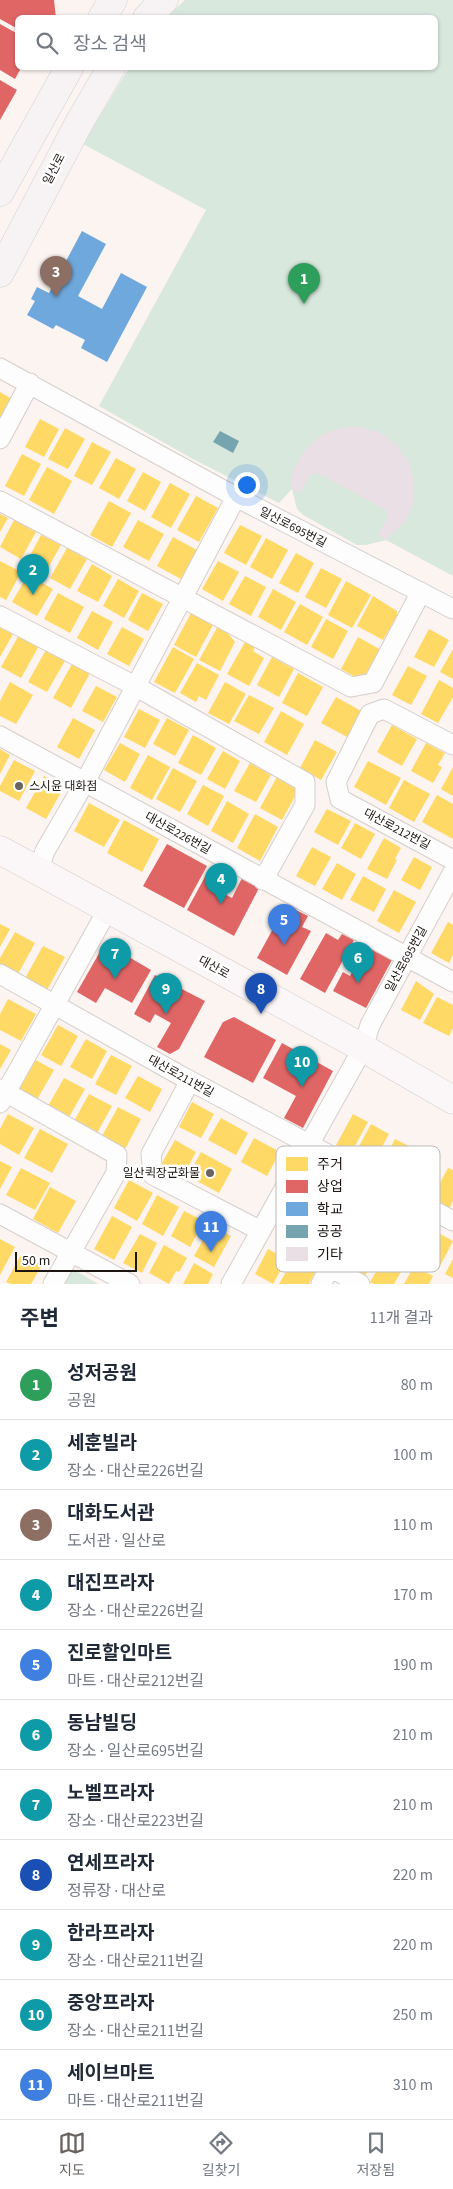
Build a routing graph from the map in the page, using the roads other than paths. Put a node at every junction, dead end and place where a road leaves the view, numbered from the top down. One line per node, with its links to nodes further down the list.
1 (114, 0): 3 (main road)
2 (164, 0): 4 (main road)
3 (104, 15)
4 (150, 15)
5 (68, 70): 7 (main road)
6 (110, 70): 8 (main road, 일산로)
7 (0, 192)
8 (0, 273)
9 (0, 368): 10 (street, 일산로695번길)
10 (30, 383): 11 (street); 12 (street, 일산로695번길)
11 (0, 439)
12 (236, 497): 14 (street, 일산로695번길); 15 (street)
13 (0, 501): 15 (street)
14 (421, 592): 15 (street); 16 (street, 일산로695번길)
15 (182, 597): 18 (street)
16 (453, 610)
17 (0, 616): 18 (street)
18 (135, 686): 21 (street); 26 (street)
19 (0, 736): 21 (street, 대산로226번길)
20 (453, 745): 23 (street, 대산로212번길)
21 (85, 782): 24 (street); 26 (street, 대산로226번길)
22 (0, 850): 24 (main road, 대산로)
23 (453, 860)
24 (38, 871): 27 (main road, 대산로)
25 (453, 872): 28 (street, 일산로695번길)
26 (267, 881): 28 (street)
27 (108, 909): 31 (street); 32 (main road, 대산로)
28 (407, 956): 30 (street); 32 (street, 일산로695번길)
29 (0, 974): 31 (street, 대산로211번길)
30 (453, 982)
31 (55, 1005): 33 (street, 대산로211번길); 34 (street)
32 (362, 1048): 35 (main road, 대산로); 36 (street)
33 (190, 1081): 36 (street, 대산로211번길); 42 (street)
34 (2, 1095): 43 (street)
35 (453, 1100)
36 (309, 1144): 37 (street, 대산로211번길)
37 (313, 1146)
38 (276, 1204): 42 (street)
39 (0, 1214): 43 (street)
40 (440, 1214): 41 (street, 대산로211번길)
41 (453, 1221)
42 (261, 1232): 48 (street)
43 (71, 1252): 46 (street); 47 (street)
44 (328, 1272): 49 (street)
45 (339, 1272): 50 (street)
46 (52, 1284)
47 (130, 1284)
48 (231, 1284)
49 (322, 1284)
50 (360, 1284)

